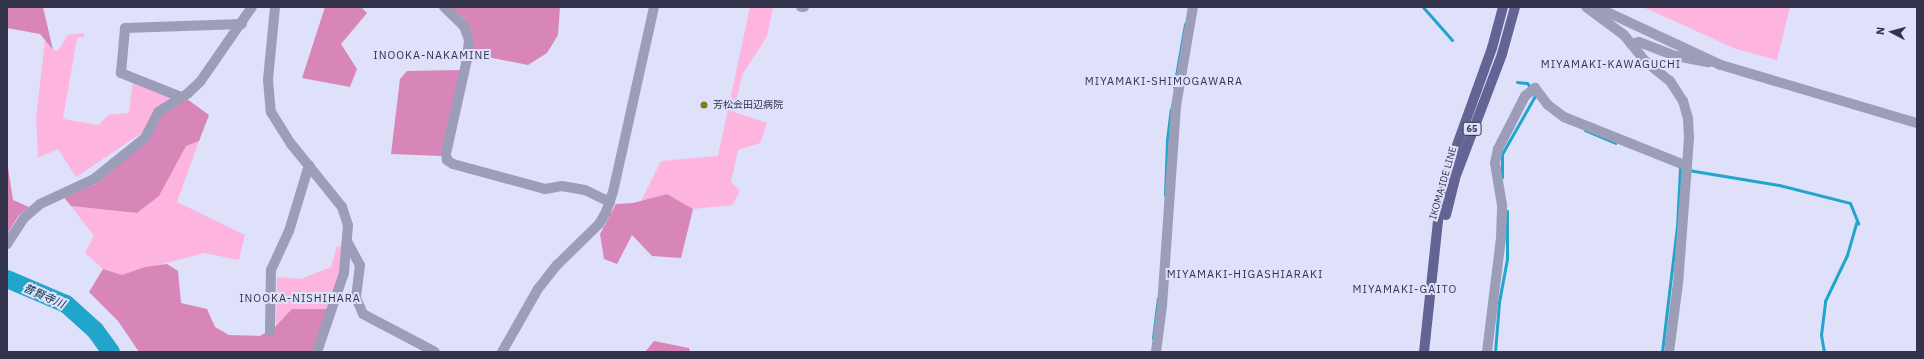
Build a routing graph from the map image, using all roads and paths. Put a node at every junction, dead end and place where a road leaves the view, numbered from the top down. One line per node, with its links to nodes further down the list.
1 (252, 7): 11 (street)
2 (275, 7): 16 (street)
3 (444, 7): 18 (street)
4 (654, 7): 18 (street)
5 (801, 7): 6 (street)
6 (804, 7)
7 (1193, 7): 26 (street)
8 (1503, 7): 21 (main road, IKOMA IDE LINE / 65)
9 (1515, 7): 21 (main road, IKOMA IDE LINE / 65)
10 (1588, 8): 12 (street); 13 (street)
11 (242, 24): 14 (street); 14 (street)
12 (1631, 44): 13 (street); 17 (street)
13 (1721, 65): 15 (street)
14 (181, 96): 20 (street)
15 (1917, 123)
16 (309, 165): 19 (street); 22 (street)
17 (1687, 166): 28 (street); 29 (street)
18 (610, 202): 25 (street)
19 (347, 241): 23 (street); 24 (street)
20 (7, 244)
21 (1435, 254): 27 (main road, IKOMA IDE LINE / 65)
22 (270, 331)
23 (317, 352)
24 (435, 352)
25 (502, 352)
26 (1156, 352)
27 (1424, 352)
28 (1487, 352)
29 (1669, 352)

